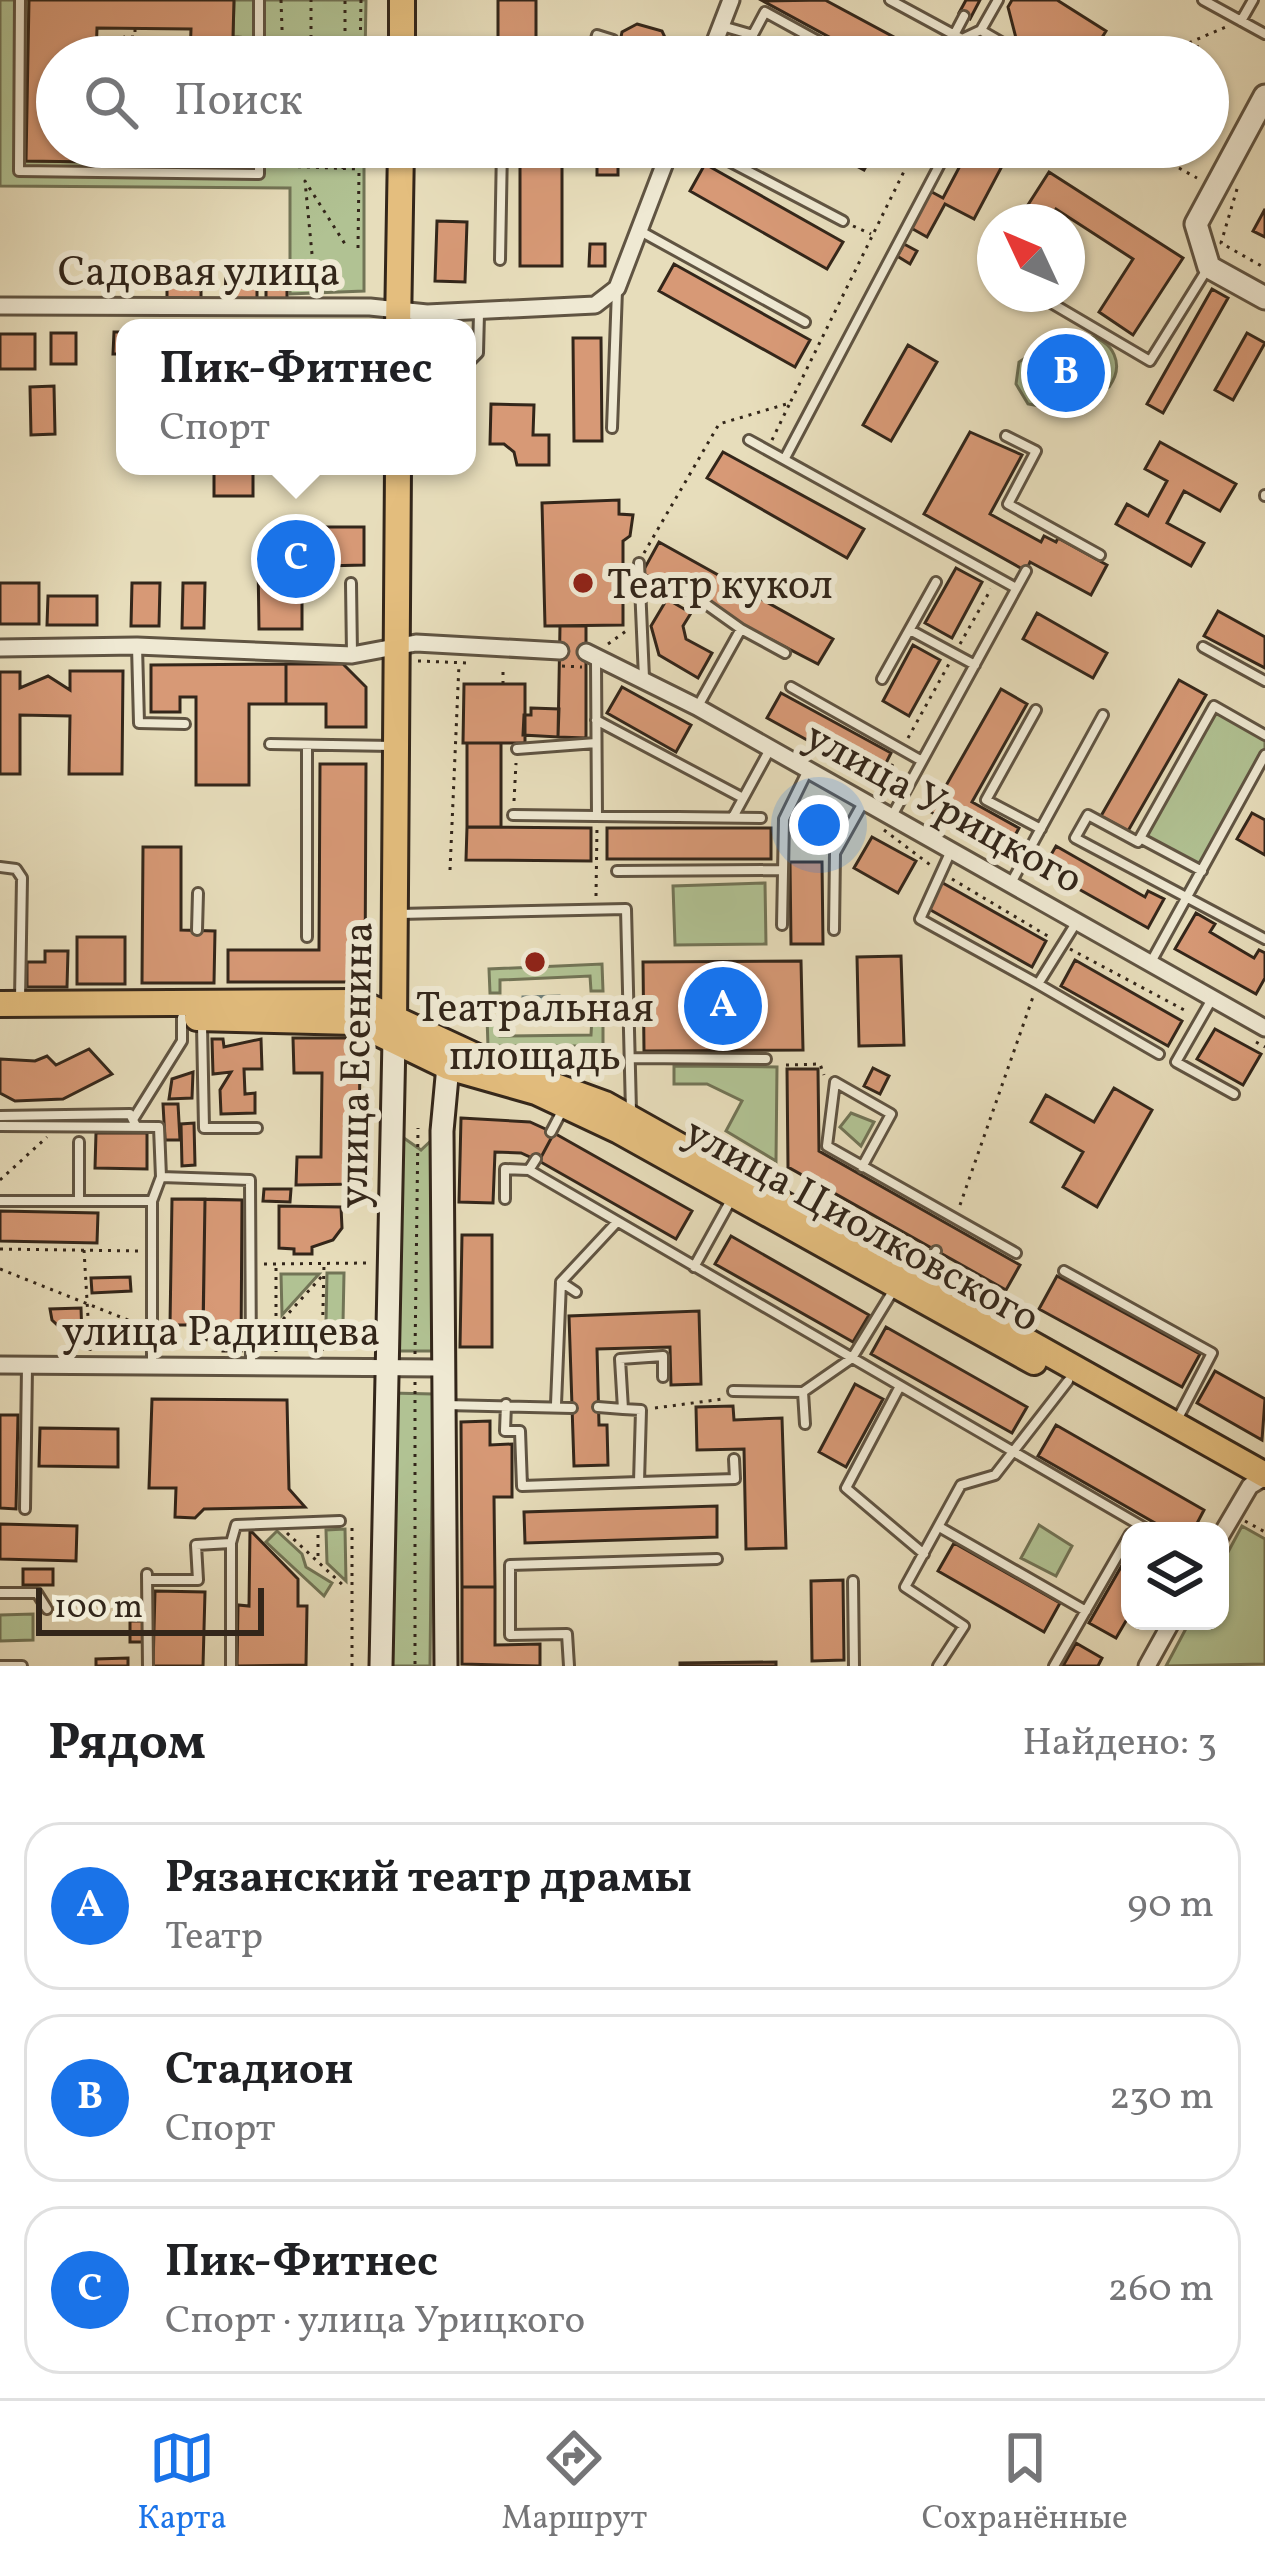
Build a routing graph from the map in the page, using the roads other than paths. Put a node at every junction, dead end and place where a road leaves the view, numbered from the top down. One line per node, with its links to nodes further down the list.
1 (20, 0): 24 (lane)
2 (259, 0): 15 (lane)
3 (402, 0): 16 (main road)
4 (731, 0): 11 (street)
5 (890, 0): 19 (lane)
6 (998, 0): 12 (lane)
7 (1203, 0): 10 (lane)
8 (1253, 0): 10 (lane)
9 (964, 16): 20 (lane)
10 (1241, 21): 13 (lane)
11 (722, 26): 14 (lane); 17 (street)
12 (981, 30): 21 (lane); 22 (lane)
13 (1265, 34)
14 (752, 35): 18 (lane)
15 (259, 36)
16 (402, 36)
17 (718, 36)
18 (809, 36)
19 (956, 36)
20 (958, 36)
21 (961, 36)
22 (991, 36)
23 (1265, 97): 33 (main road)
24 (259, 168)
25 (400, 168): 39 (main road)
26 (502, 168): 32 (lane)
27 (664, 168): 31 (street)
28 (742, 168): 30 (lane)
29 (938, 168): 45 (lane)
30 (843, 221)
31 (642, 232): 34 (street); 40 (lane)
32 (500, 260)
33 (1209, 267): 35 (main road); 37 (lane)
34 (617, 288): 38 (street, Садовая улица); 42 (lane)
35 (1265, 298)
36 (0, 306): 39 (street, Садовая улица)
37 (1067, 312)
38 (479, 313): 39 (street, Садовая улица); 41 (lane)
39 (398, 319)
40 (805, 322)
41 (476, 355)
42 (612, 428)
43 (1006, 436): 47 (lane)
44 (749, 440): 45 (lane)
45 (785, 458): 52 (lane)
46 (398, 475): 57 (main road, улица Есенина)
47 (1100, 555)
48 (639, 563): 65 (lane)
49 (1026, 571): 52 (lane)
50 (936, 582): 55 (lane)
51 (351, 583): 63 (lane)
52 (1016, 588): 64 (lane)
53 (688, 592): 54 (lane)
54 (741, 629): 62 (lane); 69 (lane)
55 (910, 630): 64 (lane); 66 (lane)
56 (137, 646): 59 (street); 63 (street); 73 (lane)
57 (398, 646): 60 (street); 63 (street); 78 (main road, улица Есенина)
58 (1203, 646): 67 (lane)
59 (0, 648)
60 (560, 651)
61 (591, 652): 65 (street, улица Урицкого); 72 (lane)
62 (785, 653)
63 (352, 655)
64 (975, 665): 82 (lane)
65 (644, 679): 69 (street, улица Урицкого)
66 (882, 679)
67 (1265, 681)
68 (791, 687): 82 (lane)
69 (698, 707): 80 (street, улица Урицкого)
70 (1036, 710): 91 (lane)
71 (1103, 715): 91 (lane)
72 (596, 720): 75 (lane); 84 (lane)
73 (185, 724)
74 (1265, 735): 92 (lane)
75 (596, 743): 79 (lane); 87 (lane)
76 (270, 745): 77 (lane)
77 (307, 745): 78 (lane); 106 (lane)
78 (395, 746): 101 (main road, улица Есенина)
79 (517, 749)
80 (771, 749): 83 (street, улица Урицкого); 84 (lane)
81 (1265, 755): 97 (lane)
82 (922, 760): 88 (lane)
83 (808, 770): 85 (street, улица Урицкого); 95 (lane)
84 (743, 798): 89 (lane)
85 (867, 803): 88 (street, улица Урицкого); 104 (lane)
86 (513, 815): 87 (lane)
87 (597, 816): 89 (lane)
88 (892, 817): 93 (street, улица Урицкого)
89 (732, 818): 90 (lane)
90 (760, 818)
91 (1041, 829): 98 (lane)
92 (1141, 838): 97 (lane); 100 (lane)
93 (951, 851): 98 (street, улица Урицкого); 109 (lane)
94 (0, 867): 112 (lane)
95 (783, 870): 96 (lane); 103 (lane)
96 (616, 871)
97 (1202, 871): 100 (lane)
98 (1011, 884): 102 (street, улица Урицкого)
99 (198, 893): 105 (lane)
100 (1188, 897): 107 (lane); 108 (lane)
101 (404, 914): 114 (main road, улица Есенина); 117 (lane)
102 (1077, 922): 108 (street, улица Урицкого); 109 (lane)
103 (782, 925)
104 (834, 930)
105 (197, 931)
106 (307, 937)
107 (1265, 939)
108 (1150, 963): 110 (street, улица Урицкого)
109 (1038, 984): 115 (lane)
110 (1213, 998): 113 (street, улица Урицкого); 119 (lane)
111 (194, 1005): 112 (main road); 114 (main road); 123 (lane); 125 (lane)
112 (7, 1008)
113 (1264, 1025)
114 (394, 1027): 116 (main road); 150 (main road, улица Есенина)
115 (1159, 1054)
116 (449, 1055): 120 (main road, улица Циолковского); 122 (main road, улица Циолковского); 151 (main road)
117 (631, 1058): 118 (lane); 122 (lane)
118 (766, 1058)
119 (1234, 1094)
120 (566, 1104): 126 (lane); 132 (main road, улица Циолковского)
121 (0, 1116): 123 (lane)
122 (632, 1119): 143 (main road, улица Циолковского)
123 (135, 1121): 124 (lane); 131 (lane)
124 (0, 1126)
125 (257, 1128)
126 (551, 1132)
127 (79, 1142): 135 (lane)
128 (536, 1159): 130 (lane)
129 (862, 1167): 129 (lane); 139 (lane)
130 (530, 1170): 133 (lane); 137 (lane)
131 (160, 1177): 136 (lane); 149 (lane)
132 (733, 1196): 140 (lane); 143 (main road, улица Циолковского)
133 (505, 1199)
134 (0, 1201): 135 (lane)
135 (79, 1201): 136 (lane)
136 (152, 1201): 148 (lane)
137 (616, 1222): 140 (lane); 142 (lane)
138 (936, 1251): 143 (lane)
139 (1016, 1253)
140 (694, 1267): 145 (lane)
141 (1064, 1271): 163 (lane)
142 (561, 1282): 144 (lane); 157 (lane)
143 (907, 1283): 145 (lane); 153 (main road, улица Циолковского); 163 (main road, улица Циолковского)
144 (576, 1292)
145 (853, 1358): 154 (lane); 156 (lane)
146 (0, 1365): 147 (street, улица Радищева)
147 (27, 1365): 148 (street, улица Радищева); 169 (lane)
148 (152, 1365): 149 (street, улица Радищева)
149 (251, 1366): 150 (street, улица Радищева)
150 (386, 1366): 151 (street, улица Радищева); 187 (main road, улица Есенина)
151 (441, 1367): 159 (main road)
152 (663, 1377): 162 (lane)
153 (1068, 1381): 165 (lane); 168 (main road, улица Циолковского)
154 (900, 1386): 165 (lane); 176 (lane)
155 (733, 1391): 156 (lane)
156 (803, 1392): 164 (lane)
157 (556, 1404): 158 (lane); 161 (lane)
158 (506, 1405): 159 (lane); 167 (lane)
159 (443, 1406): 188 (main road)
160 (598, 1407): 162 (lane)
161 (572, 1408)
162 (623, 1409): 167 (lane)
163 (1176, 1422): 168 (main road, улица Циолковского)
164 (805, 1424)
165 (1016, 1453): 171 (lane); 173 (lane)
166 (734, 1459): 167 (lane)
167 (639, 1482)
168 (1261, 1483): 172 (street)
169 (25, 1509)
170 (340, 1521): 174 (lane)
171 (1121, 1522)
172 (1228, 1522)
173 (941, 1528): 176 (lane); 181 (lane)
174 (231, 1543): 185 (lane); 186 (lane)
175 (1121, 1551): 181 (lane)
176 (924, 1554): 191 (lane)
177 (717, 1559): 189 (lane)
178 (853, 1581): 190 (lane)
179 (0, 1593): 180 (lane)
180 (47, 1609)
181 (1086, 1611): 192 (lane)
182 (1167, 1630): 193 (street)
183 (0, 1666): 184 (lane)
184 (22, 1666)
185 (148, 1666)
186 (231, 1666)
187 (381, 1666)
188 (446, 1666)
189 (569, 1666)
190 (854, 1666)
191 (938, 1666)
192 (1054, 1666)
193 (1147, 1666)

